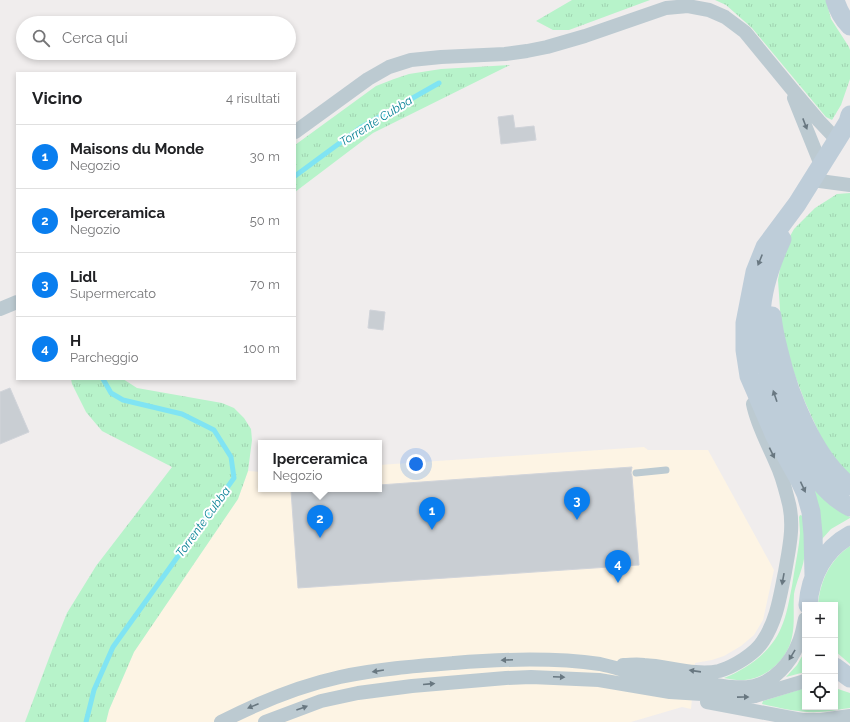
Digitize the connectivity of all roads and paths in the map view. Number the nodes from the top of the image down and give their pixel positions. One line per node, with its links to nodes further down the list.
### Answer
1 (835, 0): 2 (main road)
2 (849, 26)
3 (790, 88): 5 (street); 6 (street); 7 (street, one-way to 7)
4 (849, 118): 6 (main road)
5 (296, 131)
6 (837, 140): 7 (main road)
7 (817, 173): 8 (street); 9 (main road)
8 (850, 185)
9 (797, 204): 10 (main road); 13 (main road, one-way to 13)
10 (773, 264): 16 (main road); 17 (main road, one-way to 10)
11 (16, 302): 12 (street)
12 (0, 309)
13 (749, 376): 19 (main road, one-way to 19); 22 (street, one-way to 22)
14 (666, 470): 15 (lane)
15 (636, 473)
16 (850, 486)
17 (850, 507)
18 (850, 535): 19 (main road)
19 (814, 576): 20 (main road)
20 (808, 602)
21 (802, 631): 22 (street, one-way to 22)
22 (601, 664): 26 (street, one-way to 26)
23 (802, 682): 24 (street, one-way to 23)
24 (670, 692): 25 (street); 27 (street, one-way to 24)
25 (850, 716)
26 (221, 722)
27 (265, 722)

